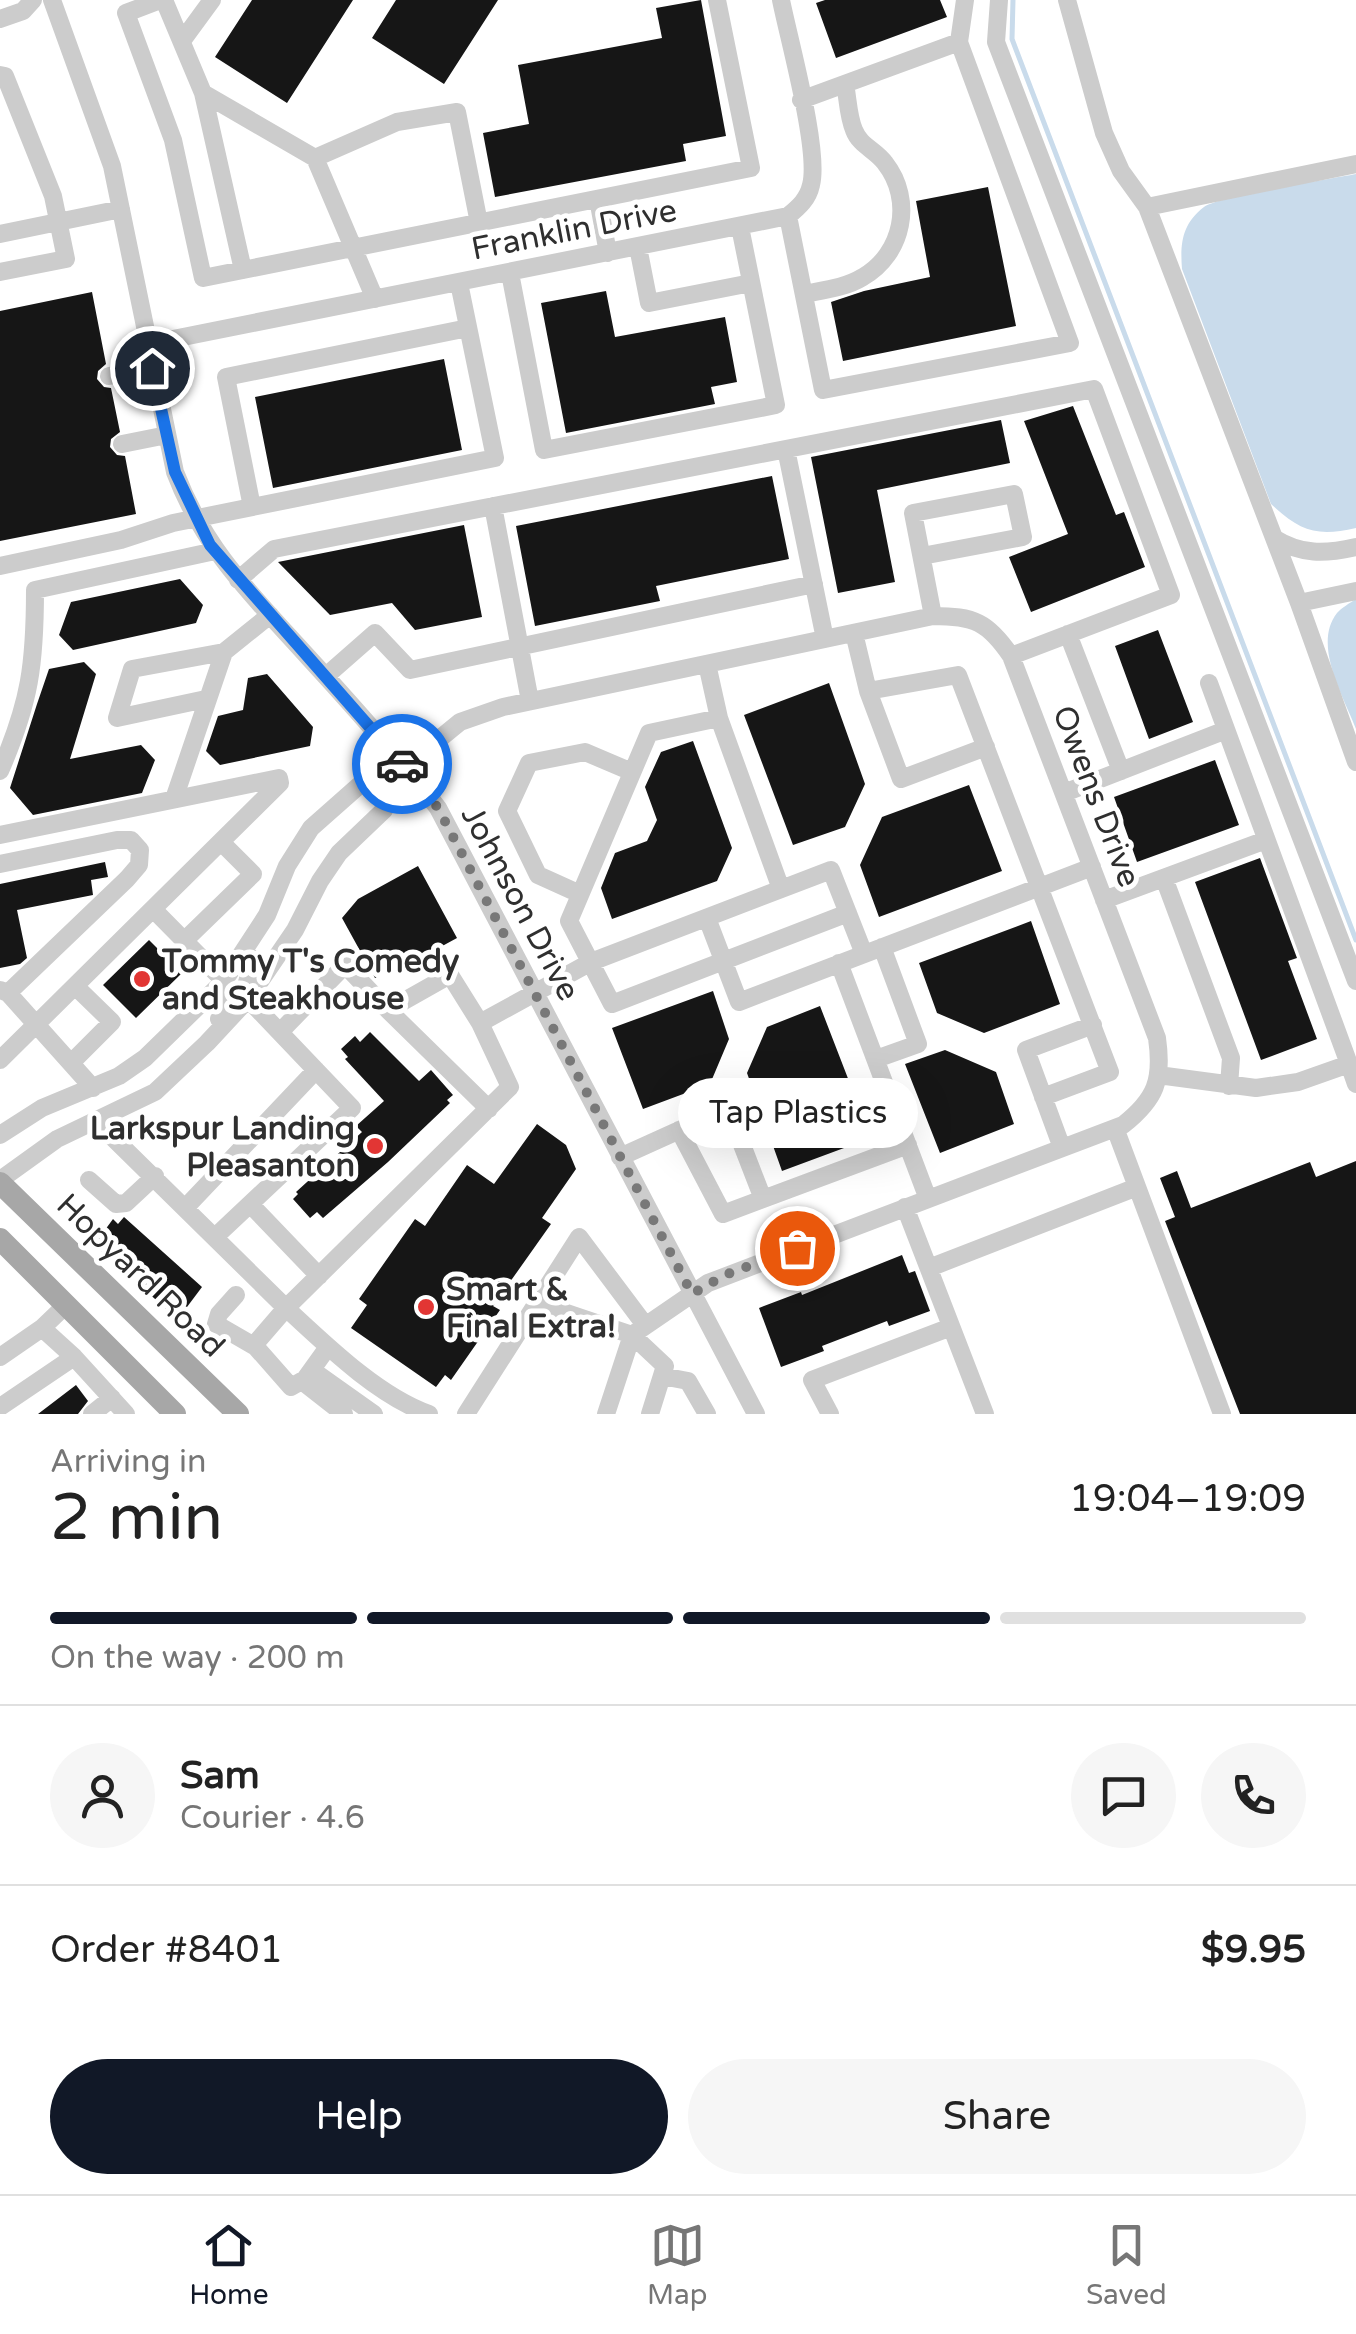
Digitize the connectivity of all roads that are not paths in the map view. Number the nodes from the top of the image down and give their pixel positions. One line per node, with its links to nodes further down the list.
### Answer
1 (33, 0): 10 (street)
2 (52, 0): 21 (street, Johnson Drive)
3 (162, 0): 11 (street); 30 (street)
4 (212, 0): 11 (street)
5 (717, 0): 19 (street)
6 (781, 0): 16 (street)
7 (965, 0): 12 (street)
8 (999, 0): 99 (street)
9 (1067, 0): 20 (street)
10 (0, 18)
11 (182, 42): 15 (street)
12 (959, 42): 14 (street); 35 (street)
13 (0, 74): 23 (street)
14 (846, 84): 16 (street); 35 (street)
15 (203, 93): 17 (street); 30 (street)
16 (802, 100): 22 (street)
17 (315, 158): 24 (street); 28 (street)
18 (1356, 164): 20 (street)
19 (598, 199): 24 (street); 29 (street)
20 (1147, 207): 47 (street)
21 (120, 209): 23 (street); 38 (street, Johnson Drive)
22 (788, 216): 25 (street, Franklin Drive); 35 (street)
23 (58, 222): 26 (street); 31 (street)
24 (479, 222): 28 (street)
25 (740, 227): 27 (street, Franklin Drive); 34 (street)
26 (0, 234)
27 (638, 247): 29 (street, Franklin Drive); 34 (street)
28 (354, 248): 30 (street); 36 (street)
29 (608, 253): 32 (street, Franklin Drive)
30 (243, 270)
31 (0, 272)
32 (510, 272): 33 (street, Franklin Drive); 34 (street)
33 (459, 283): 36 (street, Franklin Drive); 37 (street)
34 (752, 283)
35 (804, 294)
36 (376, 300): 38 (street, Franklin Drive)
37 (468, 328): 45 (street); 45 (street)
38 (148, 344): 39 (street, Johnson Drive)
39 (152, 368): 40 (street); 41 (street, Johnson Drive)
40 (109, 376)
41 (167, 435): 42 (street); 46 (street, Johnson Drive)
42 (122, 444)
43 (786, 449): 44 (street); 53 (street); 59 (street)
44 (492, 506): 52 (street); 61 (street)
45 (252, 507): 46 (street)
46 (195, 518): 49 (street, Johnson Drive); 51 (street)
47 (1274, 538): 48 (street); 55 (street)
48 (1356, 548)
49 (215, 551): 52 (street, Johnson Drive); 75 (street)
50 (922, 556): 50 (street); 57 (street)
51 (0, 566)
52 (238, 580): 56 (street, Johnson Drive)
53 (814, 584): 60 (street); 61 (street)
54 (1356, 591): 55 (street)
55 (1299, 603): 73 (street)
56 (270, 615): 62 (street); 65 (street, Johnson Drive)
57 (933, 616): 58 (street, Owens Drive); 63 (street, Owens Drive)
58 (854, 633): 60 (street, Owens Drive); 67 (street)
59 (1068, 634): 63 (street); 76 (street)
60 (825, 640): 64 (street, Owens Drive)
61 (520, 647): 65 (street); 69 (street)
62 (224, 652): 68 (street); 68 (street)
63 (1011, 656): 78 (street, Owens Drive)
64 (707, 664): 69 (street, Owens Drive); 70 (street)
65 (326, 676): 74 (street, Johnson Drive)
66 (1209, 684): 71 (street)
67 (868, 691): 72 (street); 72 (street)
68 (206, 699): 79 (street)
69 (530, 701): 74 (street, Owens Drive)
70 (719, 718): 77 (street); 87 (street)
71 (1226, 730): 76 (street); 81 (street)
72 (986, 747): 86 (street)
73 (1356, 762)
74 (405, 767): 94 (street, Owens Drive); 103 (street, Johnson Drive); 104 (street, Owens Drive)
75 (0, 770)
76 (1121, 771): 78 (street)
77 (632, 772): 88 (street); 88 (street)
78 (1064, 794): 84 (street, Owens Drive)
79 (174, 799): 80 (street); 82 (street)
80 (0, 835)
81 (1266, 840): 85 (street); 114 (street)
82 (221, 842): 90 (street); 93 (street)
83 (0, 864): 102 (street)
84 (1092, 867): 86 (street); 89 (street, Owens Drive)
85 (1164, 878): 89 (street); 118 (street)
86 (1039, 887): 95 (street); 108 (street)
87 (782, 889): 91 (street); 92 (street)
88 (580, 894): 97 (street)
89 (1104, 900): 116 (street, Owens Drive)
90 (153, 909): 93 (street); 101 (street)
91 (848, 912): 95 (street); 96 (street)
92 (707, 918): 96 (street); 97 (street)
93 (184, 941): 100 (street)
94 (245, 949): 100 (street, Owens Drive); 104 (street)
95 (873, 951): 98 (street); 112 (street)
96 (723, 961): 97 (street); 98 (street)
97 (590, 962): 103 (street)
98 (839, 964): 112 (street)
99 (1356, 980)
100 (224, 981): 110 (street); 119 (street, Owens Drive)
101 (75, 986): 107 (street); 113 (street)
102 (4, 992): 107 (street)
103 (534, 993): 106 (street); 128 (street, Johnson Drive)
104 (248, 999): 109 (street); 110 (street, Owens Drive)
105 (388, 1010): 106 (street); 109 (street); 121 (street)
106 (480, 1022): 121 (street)
107 (36, 1024): 111 (street); 113 (street)
108 (1093, 1025): 120 (street); 120 (street)
109 (280, 1032): 115 (street)
110 (216, 1033): 122 (street, Owens Drive)
111 (0, 1060)
112 (876, 1060): 126 (street)
113 (71, 1063): 119 (street)
114 (1348, 1064): 117 (street); 118 (street)
115 (316, 1070): 135 (street); 136 (street)
116 (1158, 1076): 118 (street); 123 (street)
117 (1356, 1084)
118 (1229, 1086)
119 (93, 1088): 125 (street, Owens Drive)
120 (1043, 1097): 127 (street)
121 (489, 1109): 141 (street)
122 (96, 1121): 129 (street); 131 (street, Owens Drive)
123 (1114, 1128): 127 (street); 132 (street)
124 (679, 1130): 128 (street); 134 (street); 134 (street)
125 (0, 1134)
126 (908, 1145): 133 (street); 134 (street)
127 (1062, 1148): 133 (street)
128 (620, 1157): 142 (street, Johnson Drive)
129 (155, 1176): 130 (street); 136 (street)
130 (89, 1180)
131 (0, 1181): 161 (main road, Hopyard Road)
132 (1136, 1187): 140 (street); 172 (street)
133 (928, 1199): 137 (street)
134 (763, 1200)
135 (250, 1204): 138 (street); 141 (street)
136 (186, 1207): 138 (street)
137 (905, 1208): 140 (street); 142 (street)
138 (216, 1236): 146 (street)
139 (0, 1238): 145 (main road)
140 (929, 1268): 147 (street)
141 (318, 1276): 146 (street)
142 (692, 1294): 149 (street); 169 (street, Johnson Drive)
143 (236, 1295): 150 (street)
144 (537, 1302): 149 (street); 149 (street); 165 (street)
145 (67, 1304): 148 (street); 160 (main road)
146 (286, 1308): 150 (street); 151 (street)
147 (951, 1326): 170 (street); 171 (street)
148 (42, 1328): 152 (street); 153 (street)
149 (638, 1330): 155 (street); 166 (street)
150 (254, 1346): 154 (street)
151 (328, 1347): 154 (street); 164 (street)
152 (0, 1357)
153 (74, 1357): 156 (street); 157 (street)
154 (307, 1376): 162 (street); 163 (street)
155 (662, 1376): 167 (street); 168 (street)
156 (112, 1398): 158 (street); 159 (street)
157 (0, 1407)
158 (92, 1414)
159 (126, 1414)
160 (175, 1414)
161 (238, 1414)
162 (344, 1414)
163 (374, 1414)
164 (429, 1414)
165 (466, 1414)
166 (606, 1414)
167 (650, 1414)
168 (707, 1414)
169 (756, 1414)
170 (830, 1414)
171 (985, 1414)
172 (1222, 1414)

